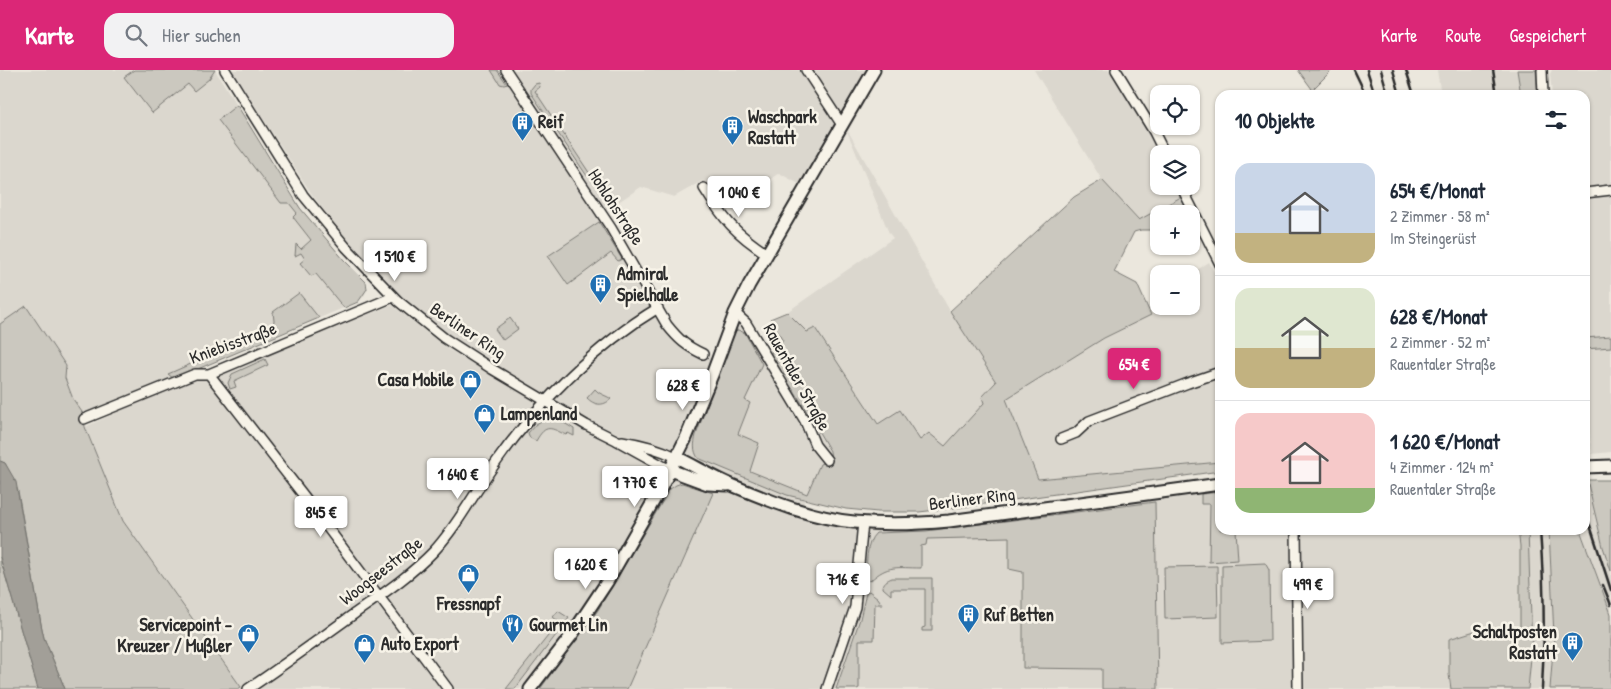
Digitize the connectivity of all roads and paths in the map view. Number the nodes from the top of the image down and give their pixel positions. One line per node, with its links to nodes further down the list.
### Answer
1 (225, 70): 16 (street, Berliner Ring)
2 (506, 70): 17 (street, Hohlohstraße)
3 (806, 70): 8 (street)
4 (874, 70): 8 (street)
5 (1116, 70): 9 (street)
6 (1542, 70): 7 (street)
7 (1543, 90)
8 (842, 125): 14 (street)
9 (1160, 145)
10 (704, 188): 14 (street)
11 (1611, 190): 12 (street)
12 (1590, 192)
13 (1186, 195): 15 (street)
14 (767, 254): 18 (street)
15 (1215, 254)
16 (393, 297): 20 (street, Kniebisstraße); 22 (street, Berliner Ring)
17 (658, 308): 19 (street, Hohlohstraße); 22 (street, Woogseestraße)
18 (735, 313): 26 (street); 27 (street, Rauentaler Straße)
19 (703, 354)
20 (209, 374): 23 (street, Kniebisstraße); 35 (street)
21 (1215, 374): 24 (street)
22 (546, 402): 25 (street, Berliner Ring); 35 (street, Woogseestraße)
23 (84, 420)
24 (1061, 439)
25 (616, 440): 26 (street, Berliner Ring); 30 (street, Berliner Ring)
26 (676, 457): 30 (street); 32 (street, Berliner Ring)
27 (827, 460)
28 (1611, 466): 29 (street)
29 (1590, 467)
30 (670, 470): 32 (street, Berliner Ring); 38 (street)
31 (1215, 485): 33 (street, Berliner Ring)
32 (732, 486): 33 (street, Berliner Ring)
33 (863, 522): 39 (street)
34 (1296, 535): 40 (street)
35 (379, 596): 36 (street, Woogseestraße); 37 (street)
36 (248, 689)
37 (448, 689)
38 (530, 689)
39 (827, 689)
40 (1298, 689)

